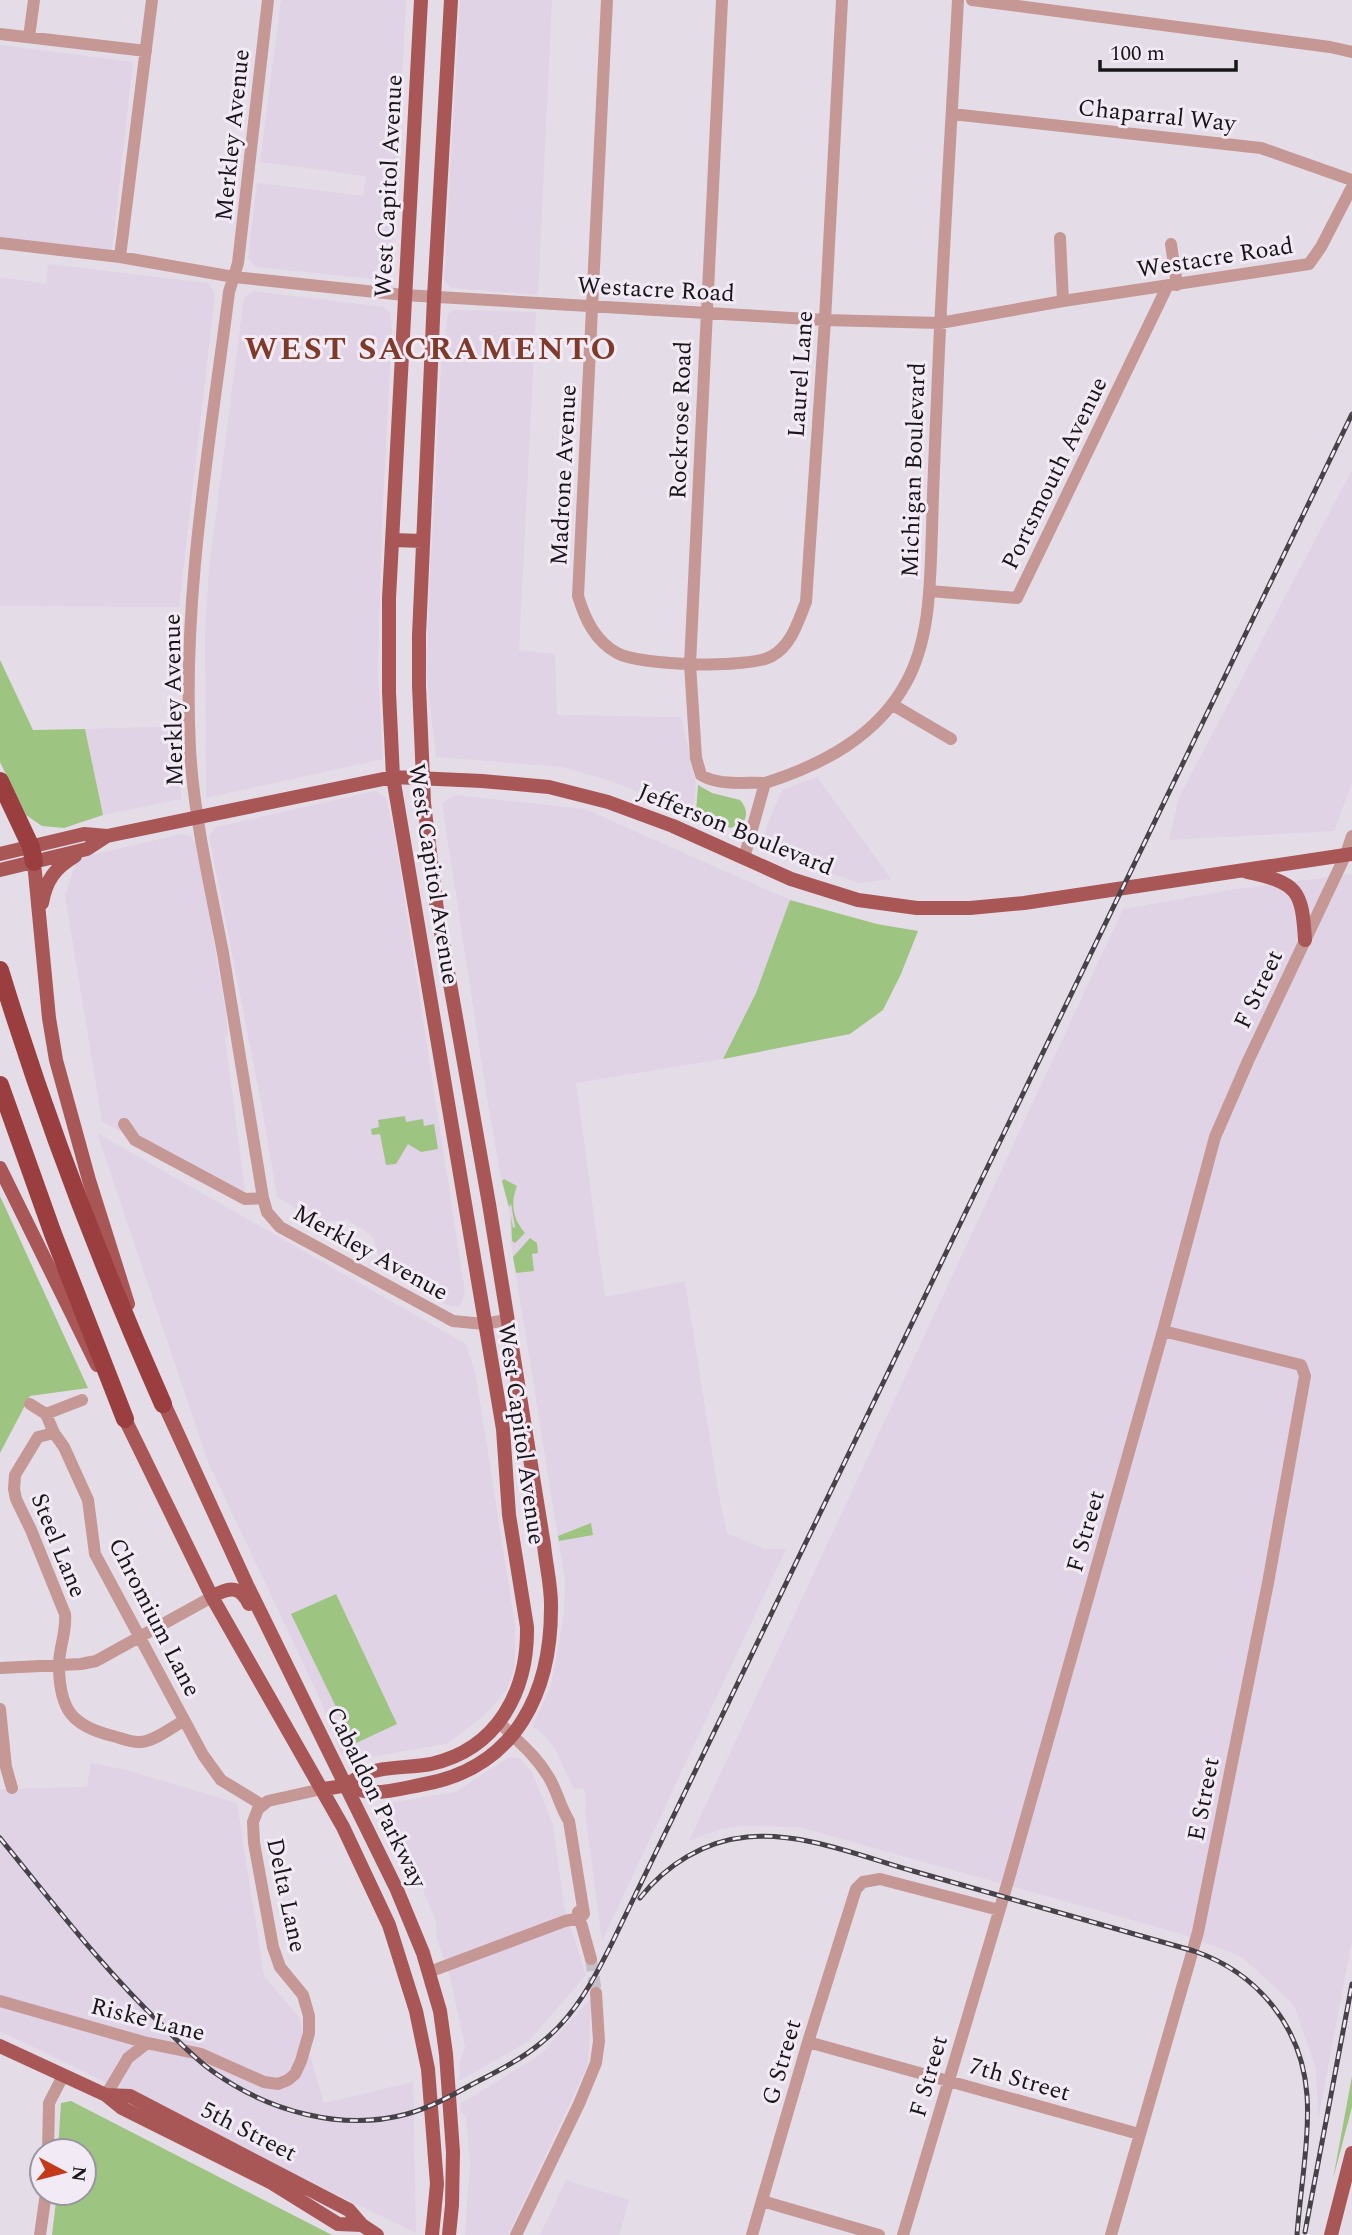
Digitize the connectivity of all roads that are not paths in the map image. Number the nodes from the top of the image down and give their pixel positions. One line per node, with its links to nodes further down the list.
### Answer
1 (34, 0): 12 (street)
2 (152, 0): 13 (street)
3 (268, 0): 22 (street, Merkley Avenue)
4 (421, 0): 24 (main road, West Capitol Avenue)
5 (451, 0): 25 (main road, West Capitol Avenue)
6 (607, 0): 27 (street, Madrone Avenue)
7 (722, 0): 28 (street, Rockrose Road)
8 (842, 0): 29 (street, Laurel Lane)
9 (958, 0): 15 (street, Michigan Boulevard)
10 (972, 0): 14 (street)
11 (0, 34): 12 (street)
12 (29, 37): 13 (street)
13 (146, 51): 21 (street)
14 (1352, 52)
15 (952, 114): 16 (street, Chaparral Way); 30 (street, Michigan Boulevard)
16 (1352, 180)
17 (1352, 187): 23 (street, Westacre Road)
18 (1060, 238): 26 (street)
19 (0, 243): 21 (street, Westacre Road)
20 (1171, 244): 23 (street)
21 (120, 257): 22 (street, Westacre Road)
22 (234, 277): 24 (street, Westacre Road); 41 (street, Merkley Avenue)
23 (1172, 286): 26 (street, Westacre Road); 33 (street, Portsmouth Avenue)
24 (404, 295): 25 (street, Westacre Road); 31 (main road, West Capitol Avenue)
25 (434, 298): 27 (street, Westacre Road); 32 (main road, West Capitol Avenue)
26 (1063, 301): 30 (street, Westacre Road)
27 (592, 307): 28 (street, Westacre Road); 34 (street, Madrone Avenue)
28 (705, 313): 29 (street, Westacre Road); 34 (street, Rockrose Road)
29 (825, 320): 30 (street, Westacre Road); 34 (street, Laurel Lane)
30 (940, 323): 33 (street, Michigan Boulevard)
31 (392, 540): 32 (main road); 37 (main road, West Capitol Avenue)
32 (423, 541): 38 (main road, West Capitol Avenue)
33 (929, 591): 35 (street, Michigan Boulevard)
34 (690, 664): 40 (street, Rockrose Road)
35 (893, 705): 36 (street); 40 (street, Michigan Boulevard)
36 (951, 739)
37 (393, 777): 38 (main road, Jefferson Boulevard); 41 (main road, Jefferson Boulevard); 54 (main road, West Capitol Avenue)
38 (423, 778): 48 (main road, Jefferson Boulevard); 55 (main road, West Capitol Avenue)
39 (0, 781): 47 (highway)
40 (765, 783): 48 (street)
41 (199, 816): 42 (main road, Jefferson Boulevard); 61 (street, Merkley Avenue)
42 (107, 836): 44 (main road, Jefferson Boulevard); 47 (main road, Jefferson Boulevard)
43 (1352, 836): 46 (street, F Street)
44 (87, 849): 47 (main road, Jefferson Boulevard); 51 (main road)
45 (0, 854): 47 (main road, Jefferson Boulevard)
46 (1349, 854): 50 (main road, Jefferson Boulevard); 52 (street, F Street)
47 (33, 855): 49 (main road, Jefferson Boulevard); 51 (main road)
48 (744, 858): 50 (main road, Jefferson Boulevard)
49 (0, 870)
50 (1239, 870): 52 (main road)
51 (41, 929): 67 (main road, Cabaldon Parkway)
52 (1305, 940): 64 (street, F Street)
53 (0, 970): 67 (highway)
54 (426, 970): 55 (main road); 57 (main road, West Capitol Avenue)
55 (453, 1010): 58 (main road, West Capitol Avenue)
56 (0, 1085): 69 (highway)
57 (447, 1091): 58 (main road); 63 (main road, West Capitol Avenue)
58 (473, 1115): 62 (main road, West Capitol Avenue)
59 (124, 1124): 61 (street)
60 (0, 1168): 69 (main road, Cabaldon Parkway)
61 (263, 1198): 63 (street, Merkley Avenue)
62 (506, 1320): 63 (street, Merkley Avenue); 79 (main road, West Capitol Avenue)
63 (484, 1324): 78 (main road, West Capitol Avenue)
64 (1163, 1332): 84 (street, F Street); 97 (street, E Street)
65 (82, 1400): 68 (street)
66 (30, 1404): 68 (street)
67 (163, 1404): 73 (main road, Cabaldon Parkway)
68 (46, 1414): 70 (street, Chromium Lane)
69 (125, 1419): 71 (main road, Cabaldon Parkway)
70 (54, 1433): 72 (street, Chromium Lane); 74 (street, Steel Lane)
71 (212, 1597): 72 (street); 73 (main road); 82 (main road, Cabaldon Parkway)
72 (138, 1637): 74 (street); 77 (street, Chromium Lane)
73 (280, 1651): 80 (main road, Cabaldon Parkway)
74 (58, 1665): 75 (street); 77 (street, Steel Lane)
75 (0, 1668)
76 (0, 1709): 81 (street)
77 (184, 1721): 83 (street, Chromium Lane)
78 (499, 1722): 79 (street); 80 (main road, West Capitol Avenue)
79 (513, 1737): 80 (main road, West Capitol Avenue); 85 (street)
80 (346, 1785): 82 (main road); 87 (main road, Cabaldon Parkway)
81 (12, 1788)
82 (322, 1789): 83 (street, Delta Lane); 104 (main road, Cabaldon Parkway)
83 (262, 1805): 95 (street, Delta Lane)
84 (999, 1910): 90 (street, G Street); 94 (street, F Street)
85 (582, 1916): 86 (street); 87 (street)
86 (591, 1959)
87 (429, 1972): 105 (main road, Cabaldon Parkway)
88 (596, 1993): 106 (street)
89 (0, 2001): 91 (street, Riske Lane)
90 (808, 2042): 94 (street, 7th Street); 100 (street, G Street)
91 (147, 2043): 95 (street, Riske Lane); 96 (street)
92 (0, 2046): 93 (main road, 5th Street)
93 (63, 2076): 96 (main road, 5th Street); 98 (street)
94 (948, 2081): 97 (street, 7th Street); 109 (street, F Street)
95 (283, 2082)
96 (106, 2095): 103 (main road, 5th Street)
97 (1139, 2134): 110 (street, E Street)
98 (48, 2137)
99 (1352, 2153): 111 (main road)
100 (762, 2201): 107 (street, G Street); 108 (street)
101 (44, 2207): 102 (street)
102 (40, 2235)
103 (377, 2235)
104 (432, 2235)
105 (449, 2235)
106 (516, 2235)
107 (752, 2235)
108 (879, 2235)
109 (903, 2235)
110 (1111, 2235)
111 (1331, 2235)

